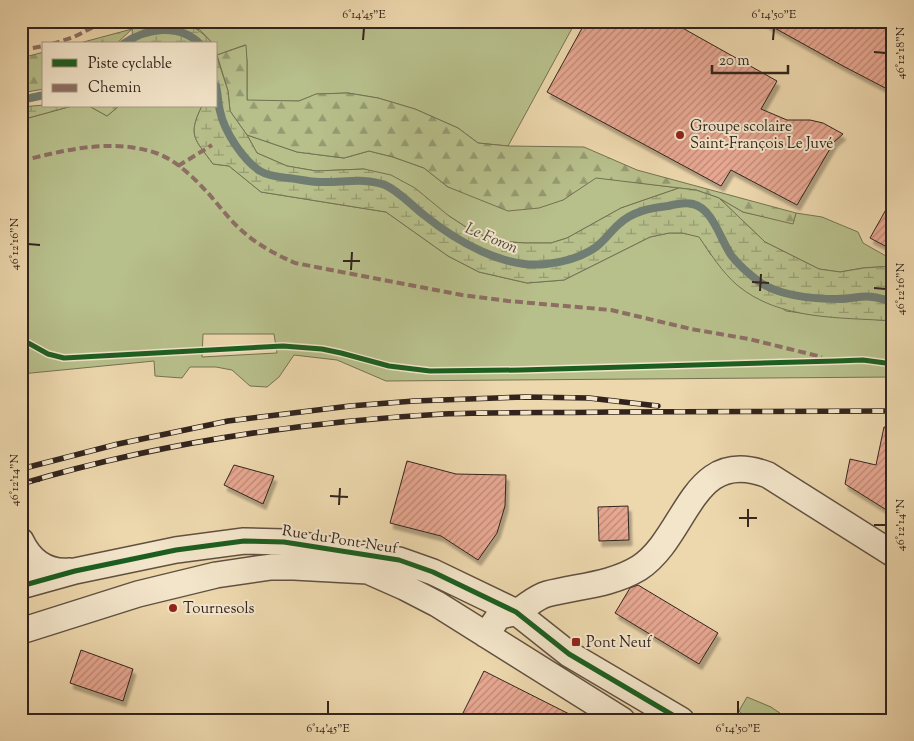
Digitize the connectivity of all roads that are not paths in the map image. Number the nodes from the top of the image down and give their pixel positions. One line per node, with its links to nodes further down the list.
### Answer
1 (22, 543): 4 (street)
2 (313, 546): 4 (street, Rue du Pont-Neuf); 5 (street, Rue du Pont-Neuf); 7 (street, Rue du Pont-Neuf)
3 (893, 554): 7 (street)
4 (75, 571): 6 (street)
5 (368, 571): 8 (street, Rue du Pont-Neuf); 9 (street, Rue du Pont-Neuf)
6 (21, 586)
7 (516, 612): 9 (street); 11 (street, Rue du Pont-Neuf)
8 (21, 631)
9 (494, 640): 10 (street, Rue du Pont-Neuf)
10 (622, 720)
11 (681, 720)

